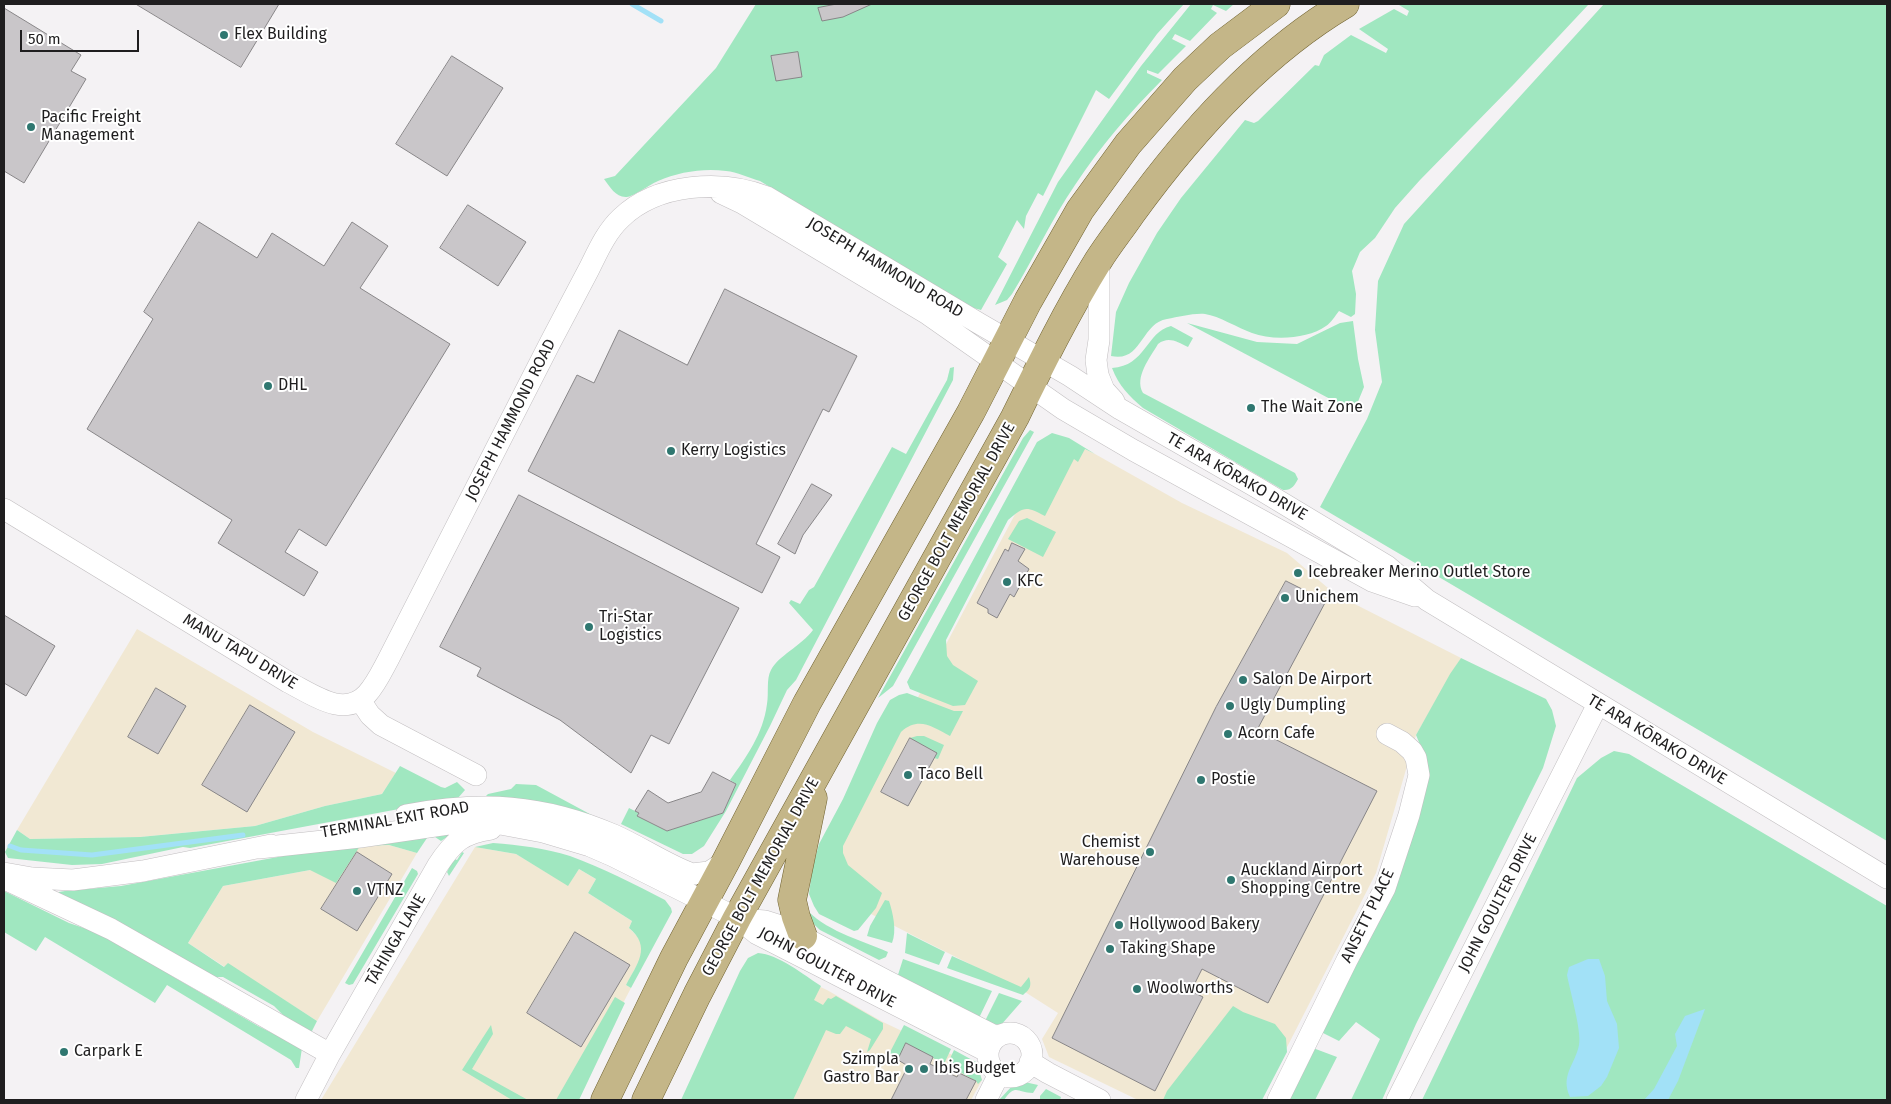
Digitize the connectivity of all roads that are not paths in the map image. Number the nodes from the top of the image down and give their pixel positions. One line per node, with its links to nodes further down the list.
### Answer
1 (1276, 4): 4 (main road)
2 (1345, 4): 3 (main road, GEORGE BOLT MEMORIAL DRIVE)
3 (1099, 259): 5 (main road, GEORGE BOLT MEMORIAL DRIVE); 7 (street)
4 (1003, 352): 5 (street, TE ARA KŌRAKO DRIVE); 6 (street, TE ARA KŌRAKO DRIVE); 10 (street, JOSEPH HAMMOND ROAD); 17 (main road)
5 (1043, 360): 6 (main road, GEORGE BOLT MEMORIAL DRIVE); 7 (street, TE ARA KŌRAKO DRIVE)
6 (1030, 386): 9 (street, TE ARA KŌRAKO DRIVE); 13 (main road, GEORGE BOLT MEMORIAL DRIVE)
7 (1120, 409): 9 (street, TE ARA KŌRAKO DRIVE)
8 (4, 509): 10 (street, MANU TAPU DRIVE)
9 (1427, 600): 11 (street, TE ARA KŌRAKO DRIVE)
10 (360, 700): 14 (street)
11 (1598, 704): 19 (street, TE ARA KŌRAKO DRIVE); 34 (street, JOHN GOULTER DRIVE)
12 (1387, 734): 33 (street, ANSETT PLACE)
13 (820, 770): 22 (main road, GEORGE BOLT MEMORIAL DRIVE); 23 (main road)
14 (476, 775)
15 (522, 828): 16 (street, TERMINAL EXIT ROAD); 21 (street, TERMINAL EXIT ROAD); 25 (street, TĀHINGA LANE)
16 (259, 848): 17 (street, TERMINAL EXIT ROAD); 18 (street, TERMINAL EXIT ROAD)
17 (726, 861): 21 (main road)
18 (4, 873)
19 (1887, 878)
20 (4, 879): 25 (street)
21 (703, 901): 22 (street, TERMINAL EXIT ROAD); 29 (main road)
22 (737, 918): 23 (street, JOHN GOULTER DRIVE); 24 (street, JOHN GOULTER DRIVE); 30 (main road, GEORGE BOLT MEMORIAL DRIVE)
23 (803, 936): 24 (street, JOHN GOULTER DRIVE)
24 (992, 1044): 26 (street); 27 (street)
25 (330, 1054): 28 (street, TĀHINGA LANE)
26 (1030, 1062): 27 (street); 32 (street)
27 (999, 1074): 31 (street)
28 (306, 1100)
29 (605, 1100)
30 (646, 1100)
31 (986, 1100)
32 (1100, 1100)
33 (1278, 1100)
34 (1397, 1100)

